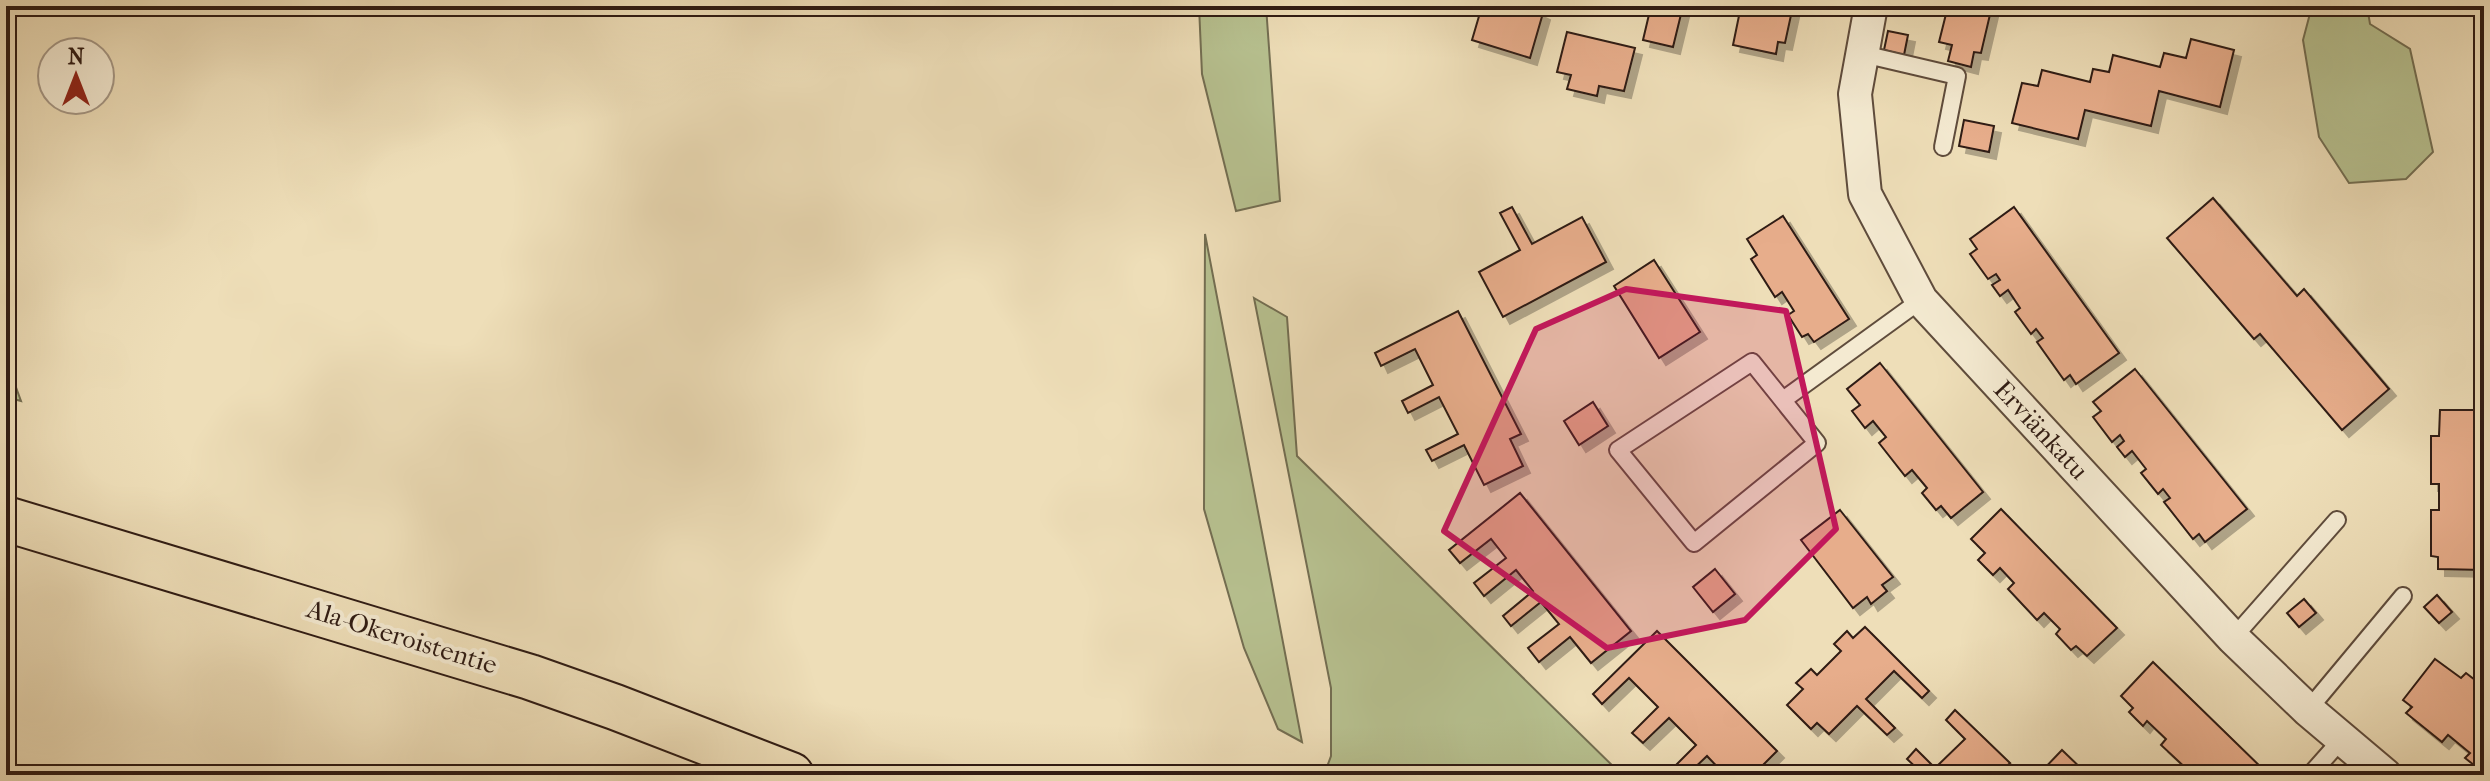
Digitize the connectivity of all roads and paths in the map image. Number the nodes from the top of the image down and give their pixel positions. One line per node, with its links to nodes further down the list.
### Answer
1 (1871, 6): 2 (street, Erviänkatu)
2 (1863, 54): 3 (lane); 4 (street, Erviänkatu)
3 (1943, 147)
4 (1921, 300): 5 (lane); 9 (street, Erviänkatu)
5 (1783, 400): 5 (lane)
6 (6, 519): 12 (main road, Ala-Okeroistentie)
7 (2337, 520): 9 (lane)
8 (2403, 596): 10 (lane)
9 (2233, 638): 10 (street, Erviänkatu)
10 (2308, 710): 11 (street, Erviänkatu)
11 (2342, 739): 13 (lane); 14 (street, Erviänkatu)
12 (791, 775)
13 (2310, 775)
14 (2385, 775)

